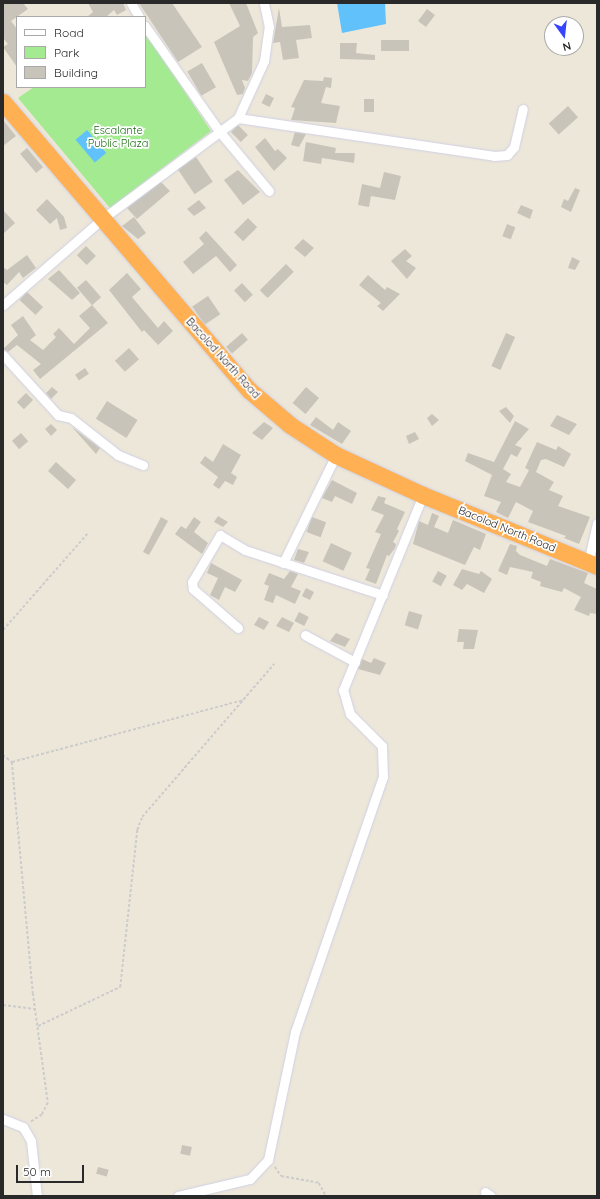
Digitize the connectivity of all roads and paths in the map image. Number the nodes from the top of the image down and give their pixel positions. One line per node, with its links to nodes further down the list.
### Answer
1 (131, 3): 3 (street)
2 (264, 3): 7 (street)
3 (138, 16)
4 (146, 27): 8 (street)
5 (3, 102): 10 (highway, Bacolod North Road)
6 (523, 109): 7 (street)
7 (238, 118): 8 (street)
8 (218, 131): 9 (street); 10 (street)
9 (269, 191)
10 (102, 219): 11 (street); 13 (highway, Bacolod North Road)
11 (3, 305)
12 (3, 355): 14 (street)
13 (336, 455): 15 (highway, Bacolod North Road); 18 (street)
14 (143, 465)
15 (423, 495): 19 (highway, Bacolod North Road); 20 (street)
16 (597, 523): 19 (street)
17 (87, 534): 22 (path)
18 (283, 563): 20 (street); 21 (street)
19 (593, 564)
20 (383, 595): 24 (street)
21 (238, 628)
22 (3, 630)
23 (305, 634): 24 (street)
24 (355, 662): 34 (street)
25 (274, 664): 26 (path)
26 (243, 700): 28 (path); 31 (path)
27 (3, 755): 28 (path)
28 (12, 762): 30 (path)
29 (3, 1005): 30 (path)
30 (36, 1009): 31 (path)
31 (38, 1026): 33 (path)
32 (3, 1119): 33 (street)
33 (22, 1127): 35 (street)
34 (268, 1160): 36 (street); 37 (path)
35 (37, 1196)
36 (178, 1196)
37 (326, 1196)

